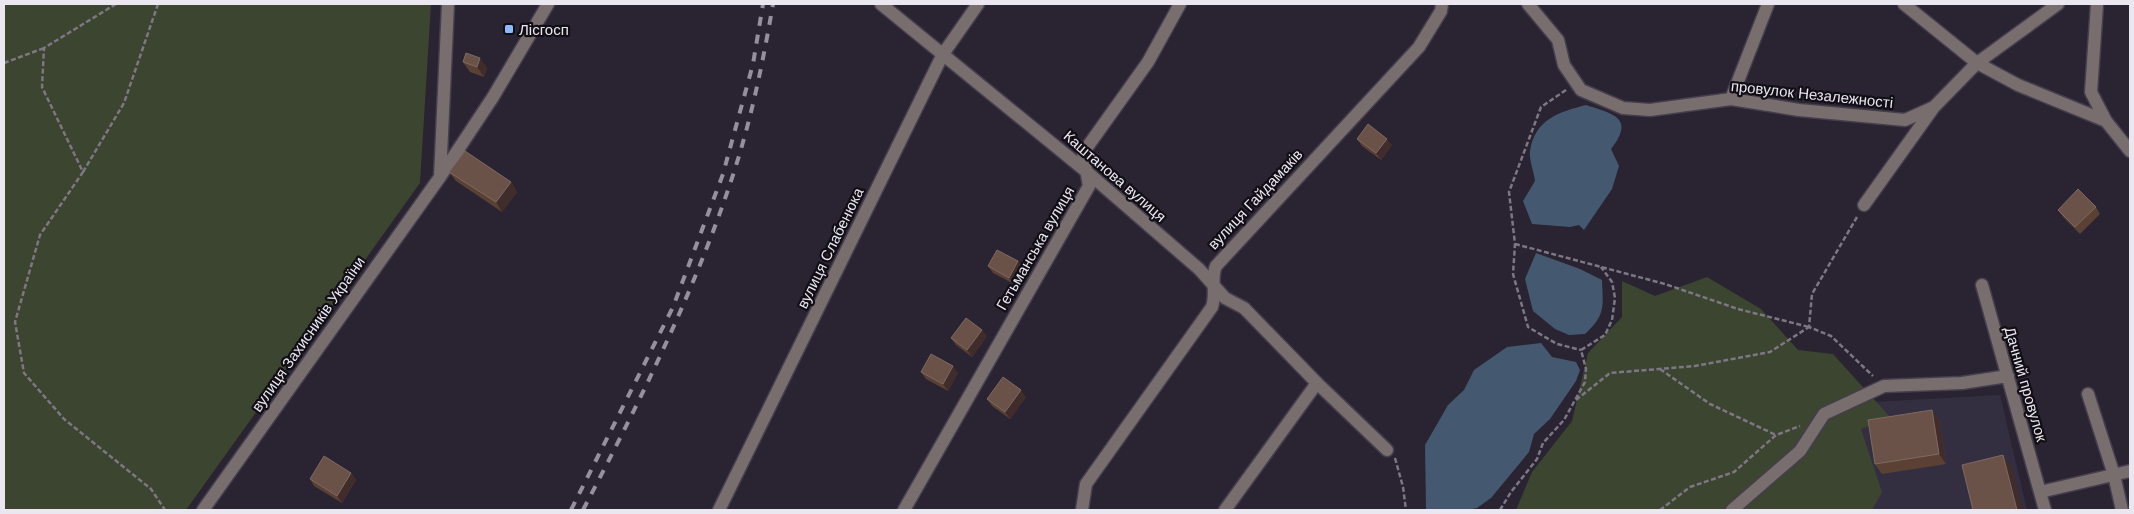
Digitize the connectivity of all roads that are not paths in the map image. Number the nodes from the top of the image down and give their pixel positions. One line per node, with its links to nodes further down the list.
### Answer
1 (448, 4): 19 (street)
2 (548, 4): 19 (street, вулиця Захисників України)
3 (881, 4): 12 (street, Каштанова вулиця)
4 (978, 4): 12 (street, вулиця Слабенюка)
5 (1180, 4): 18 (street, Гетьманська вулиця)
6 (1442, 4): 22 (street, вулиця Гайдамаків)
7 (1528, 4): 14 (street, провулок Незалежності)
8 (1768, 4): 14 (street)
9 (1904, 4): 13 (street)
10 (2058, 4): 13 (street, провулок Незалежності)
11 (2097, 4): 16 (street)
12 (943, 54): 18 (street, Каштанова вулиця); 31 (street, вулиця Слабенюка)
13 (1977, 63): 15 (street, провулок Незалежності); 16 (street)
14 (1731, 98): 15 (street, провулок Незалежності)
15 (1934, 106): 20 (street, провулок Незалежності)
16 (2106, 121): 17 (street)
17 (2130, 151)
18 (1087, 172): 22 (street, Каштанова вулиця); 32 (street, Гетьманська вулиця)
19 (440, 177): 30 (street, вулиця Захисників України)
20 (1864, 205)
21 (1982, 284): 23 (street, Дачний провулок)
22 (1214, 288): 24 (street, Каштанова вулиця); 33 (street, вулиця Гайдамаків)
23 (2008, 376): 29 (street, Дачний провулок); 35 (street)
24 (1317, 383): 26 (street, Каштанова вулиця); 34 (street)
25 (2088, 394): 28 (street)
26 (1387, 450)
27 (2130, 471): 28 (street)
28 (2114, 475): 29 (street); 37 (street)
29 (2040, 492): 36 (street, Дачний провулок)
30 (203, 510)
31 (719, 510)
32 (904, 510)
33 (1082, 510)
34 (1225, 510)
35 (1732, 510)
36 (2045, 510)
37 (2122, 510)

